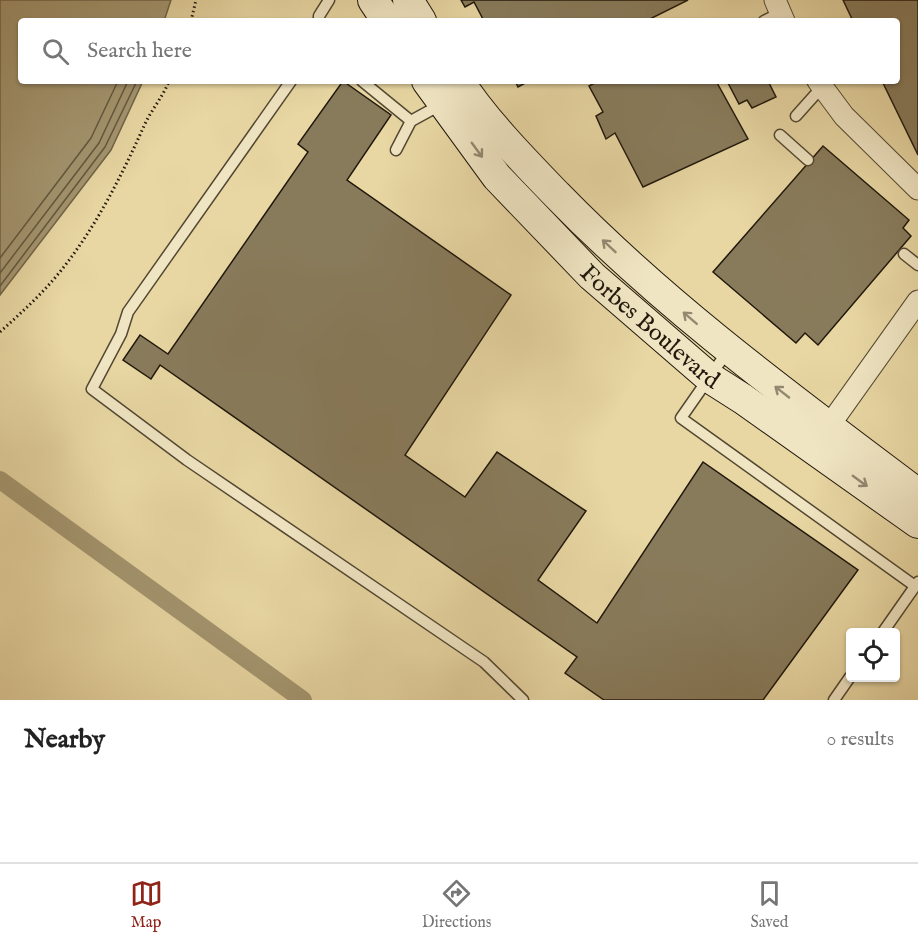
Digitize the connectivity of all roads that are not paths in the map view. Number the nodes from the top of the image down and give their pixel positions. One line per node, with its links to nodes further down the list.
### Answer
1 (328, 0): 4 (lane)
2 (373, 0): 5 (main road)
3 (408, 0): 6 (main road)
4 (319, 18)
5 (385, 18)
6 (419, 18)
7 (289, 84): 28 (lane)
8 (366, 84): 12 (lane)
9 (820, 84): 11 (lane); 16 (street)
10 (450, 91): 12 (lane); 20 (main road, Forbes Boulevard, one-way to 10); 21 (main road, Forbes Boulevard, one-way to 21)
11 (796, 116)
12 (411, 122): 14 (lane)
13 (780, 135): 15 (lane)
14 (396, 150)
15 (808, 160)
16 (918, 189)
17 (904, 254): 18 (lane)
18 (918, 265)
19 (918, 301): 22 (street)
20 (728, 350): 21 (lane); 22 (main road, Forbes Boulevard, one-way to 20)
21 (710, 378): 22 (main road, Forbes Boulevard); 25 (lane)
22 (820, 437): 23 (main road, Forbes Boulevard); 24 (main road, Forbes Boulevard, one-way to 24)
23 (918, 494)
24 (918, 523)
25 (917, 584): 26 (lane)
26 (886, 628)
27 (847, 682): 29 (lane)
28 (523, 700)
29 (834, 700)

